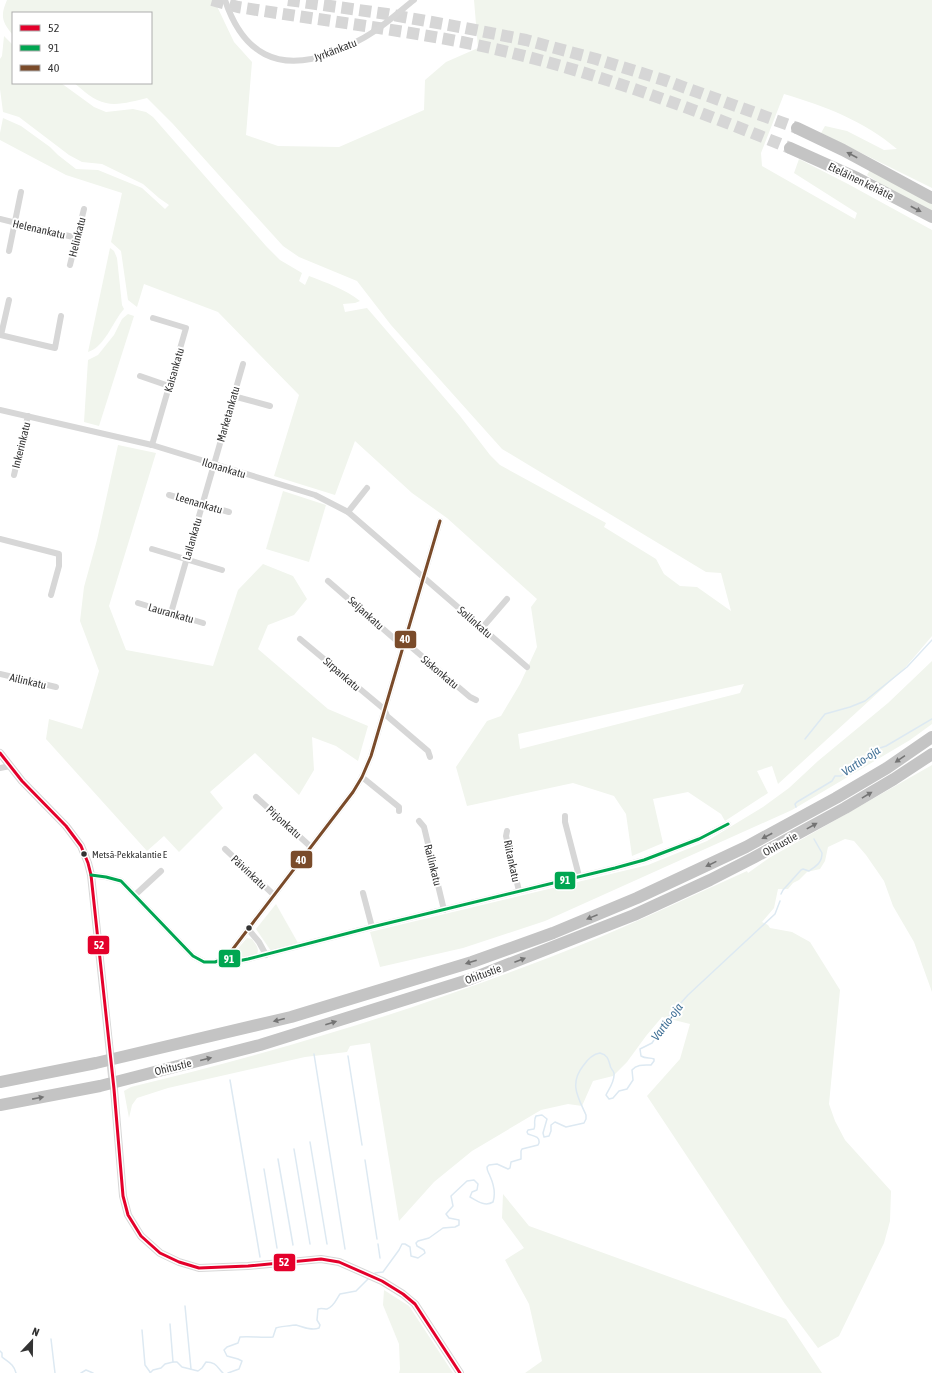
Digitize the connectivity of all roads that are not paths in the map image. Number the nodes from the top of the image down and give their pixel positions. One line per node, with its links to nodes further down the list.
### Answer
1 (225, 0): 2 (street, Jyrkänkatu)
2 (414, 0)
3 (797, 128): 6 (highway, Eteläinen kehätie, one-way to 3)
4 (790, 148): 8 (highway, Eteläinen kehätie, one-way to 8)
5 (21, 192): 10 (street)
6 (932, 198)
7 (84, 209): 11 (street, Helinkatu)
8 (932, 217)
9 (0, 220): 10 (street, Helenankatu)
10 (15, 223): 11 (street, Helenankatu); 12 (street)
11 (77, 238): 13 (street, Helinkatu)
12 (9, 251)
13 (70, 265)
14 (9, 300): 17 (street)
15 (61, 316): 17 (street)
16 (153, 318): 20 (street, Kaisankatu)
17 (1, 335)
18 (243, 364): 21 (street, Marketankatu)
19 (140, 376): 20 (street)
20 (169, 386): 25 (street, Kaisankatu)
21 (233, 396): 22 (street); 26 (street, Marketankatu)
22 (270, 406)
23 (0, 410): 24 (street, Ilonankatu)
24 (28, 416): 25 (street, Ilonankatu); 27 (street, Inkerinkatu)
25 (152, 445): 26 (street, Ilonankatu)
26 (213, 465): 30 (street, Lailankatu); 32 (street, Ilonankatu)
27 (14, 475)
28 (367, 488): 32 (street)
29 (169, 494): 30 (street, Leenankatu)
30 (202, 504): 31 (street, Leenankatu); 36 (street, Lailankatu)
31 (229, 512)
32 (348, 512): 38 (street, Ilonankatu)
33 (440, 521): 38 (street)
34 (0, 539): 40 (street)
35 (152, 549): 36 (street)
36 (186, 559): 37 (street); 43 (street, Lailankatu)
37 (222, 570)
38 (423, 577): 45 (street, Soilinkatu); 47 (street)
39 (328, 581): 47 (street, Seijankatu)
40 (51, 595)
41 (507, 599): 45 (street)
42 (138, 603): 43 (street, Laurankatu)
43 (170, 613): 44 (street, Laurankatu)
44 (204, 623)
45 (482, 628): 48 (street, Soilinkatu)
46 (300, 639): 52 (street, Sirpankatu)
47 (404, 644): 51 (street, Siskonkatu); 52 (street)
48 (527, 667)
49 (0, 674): 50 (street, Ailinkatu)
50 (56, 687)
51 (476, 700)
52 (384, 709): 56 (street, Sirpankatu); 59 (street)
53 (932, 738): 83 (highway, Ohitustie, one-way to 83)
54 (0, 753): 57 (street)
55 (932, 754): 85 (highway, Ohitustie, one-way to 55)
56 (430, 757)
57 (10, 766): 58 (street); 69 (street)
58 (0, 768)
59 (362, 777): 61 (street); 66 (street)
60 (256, 797): 66 (street, Pirjonkatu)
61 (399, 811)
62 (565, 816): 70 (street)
63 (419, 821): 75 (street, Railinkatu)
64 (728, 824): 70 (street)
65 (507, 831): 71 (street, Riitankatu)
66 (311, 847): 73 (street)
67 (225, 849): 73 (street, Päivinkatu)
68 (161, 871): 74 (street)
69 (91, 875): 74 (street); 80 (street)
70 (579, 876): 71 (street)
71 (519, 891): 75 (street)
72 (363, 893): 76 (street)
73 (274, 894): 77 (street)
74 (135, 895): 79 (street)
75 (444, 910): 76 (street)
76 (372, 927): 78 (street)
77 (248, 929): 78 (street); 79 (street)
78 (266, 955): 79 (street)
79 (226, 958)
80 (110, 1053)
81 (111, 1067): 82 (street)
82 (112, 1076)
83 (0, 1082)
84 (114, 1089): 86 (street)
85 (0, 1105)
86 (460, 1373)

